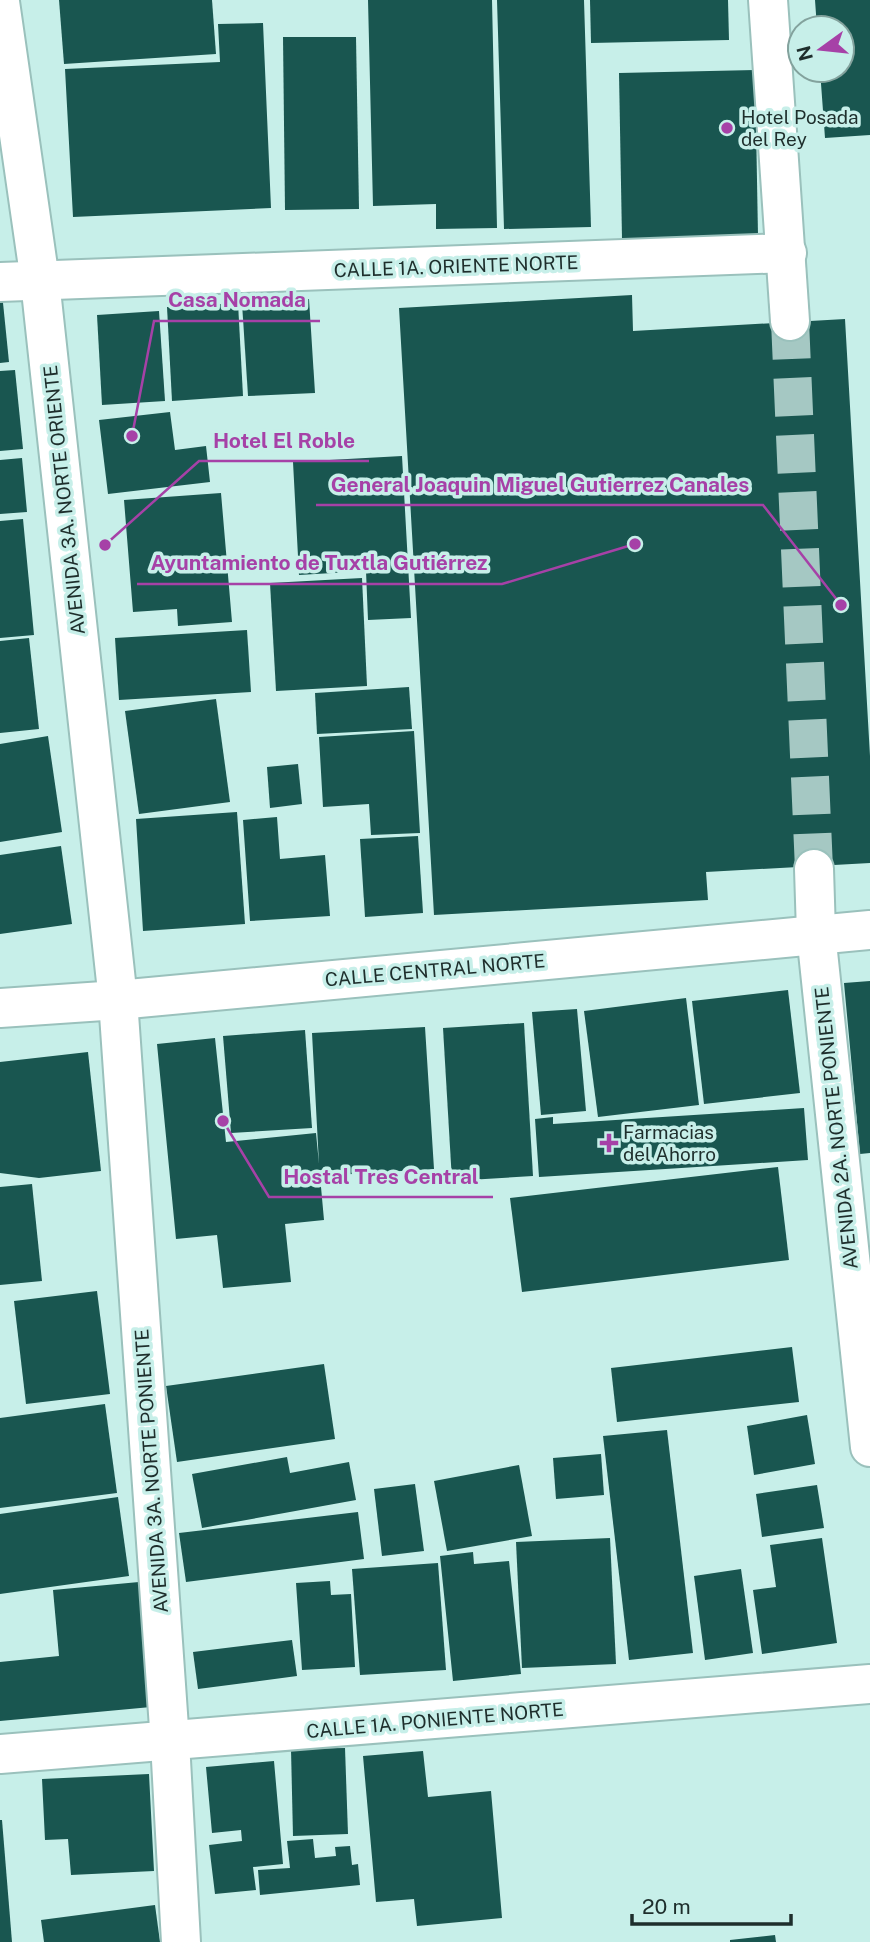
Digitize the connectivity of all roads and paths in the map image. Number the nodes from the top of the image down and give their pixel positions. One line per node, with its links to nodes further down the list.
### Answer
1 (768, 0): 3 (street)
2 (0, 2): 4 (street, AVENIDA 3A. NORTE ORIENTE)
3 (787, 253): 4 (street, CALLE 1A. ORIENTE NORTE); 6 (street)
4 (40, 281): 5 (street, CALLE 1A. ORIENTE NORTE); 10 (street, AVENIDA 3A. NORTE ORIENTE)
5 (0, 282)
6 (790, 321)
7 (814, 869): 9 (street, AVENIDA 2A. NORTE PONIENTE)
8 (870, 930): 9 (street, CALLE CENTRAL NORTE)
9 (816, 933): 10 (street, CALLE CENTRAL NORTE); 12 (street, AVENIDA 2A. NORTE PONIENTE)
10 (118, 1000): 11 (street, CALLE CENTRAL NORTE); 14 (street, AVENIDA 3A. NORTE PONIENTE)
11 (0, 1008)
12 (870, 1447)
13 (870, 1684): 14 (street, CALLE 1A. PONIENTE NORTE)
14 (170, 1742): 15 (street, CALLE 1A. PONIENTE NORTE); 16 (street, AVENIDA 3A. NORTE PONIENTE)
15 (0, 1754)
16 (181, 1942)

